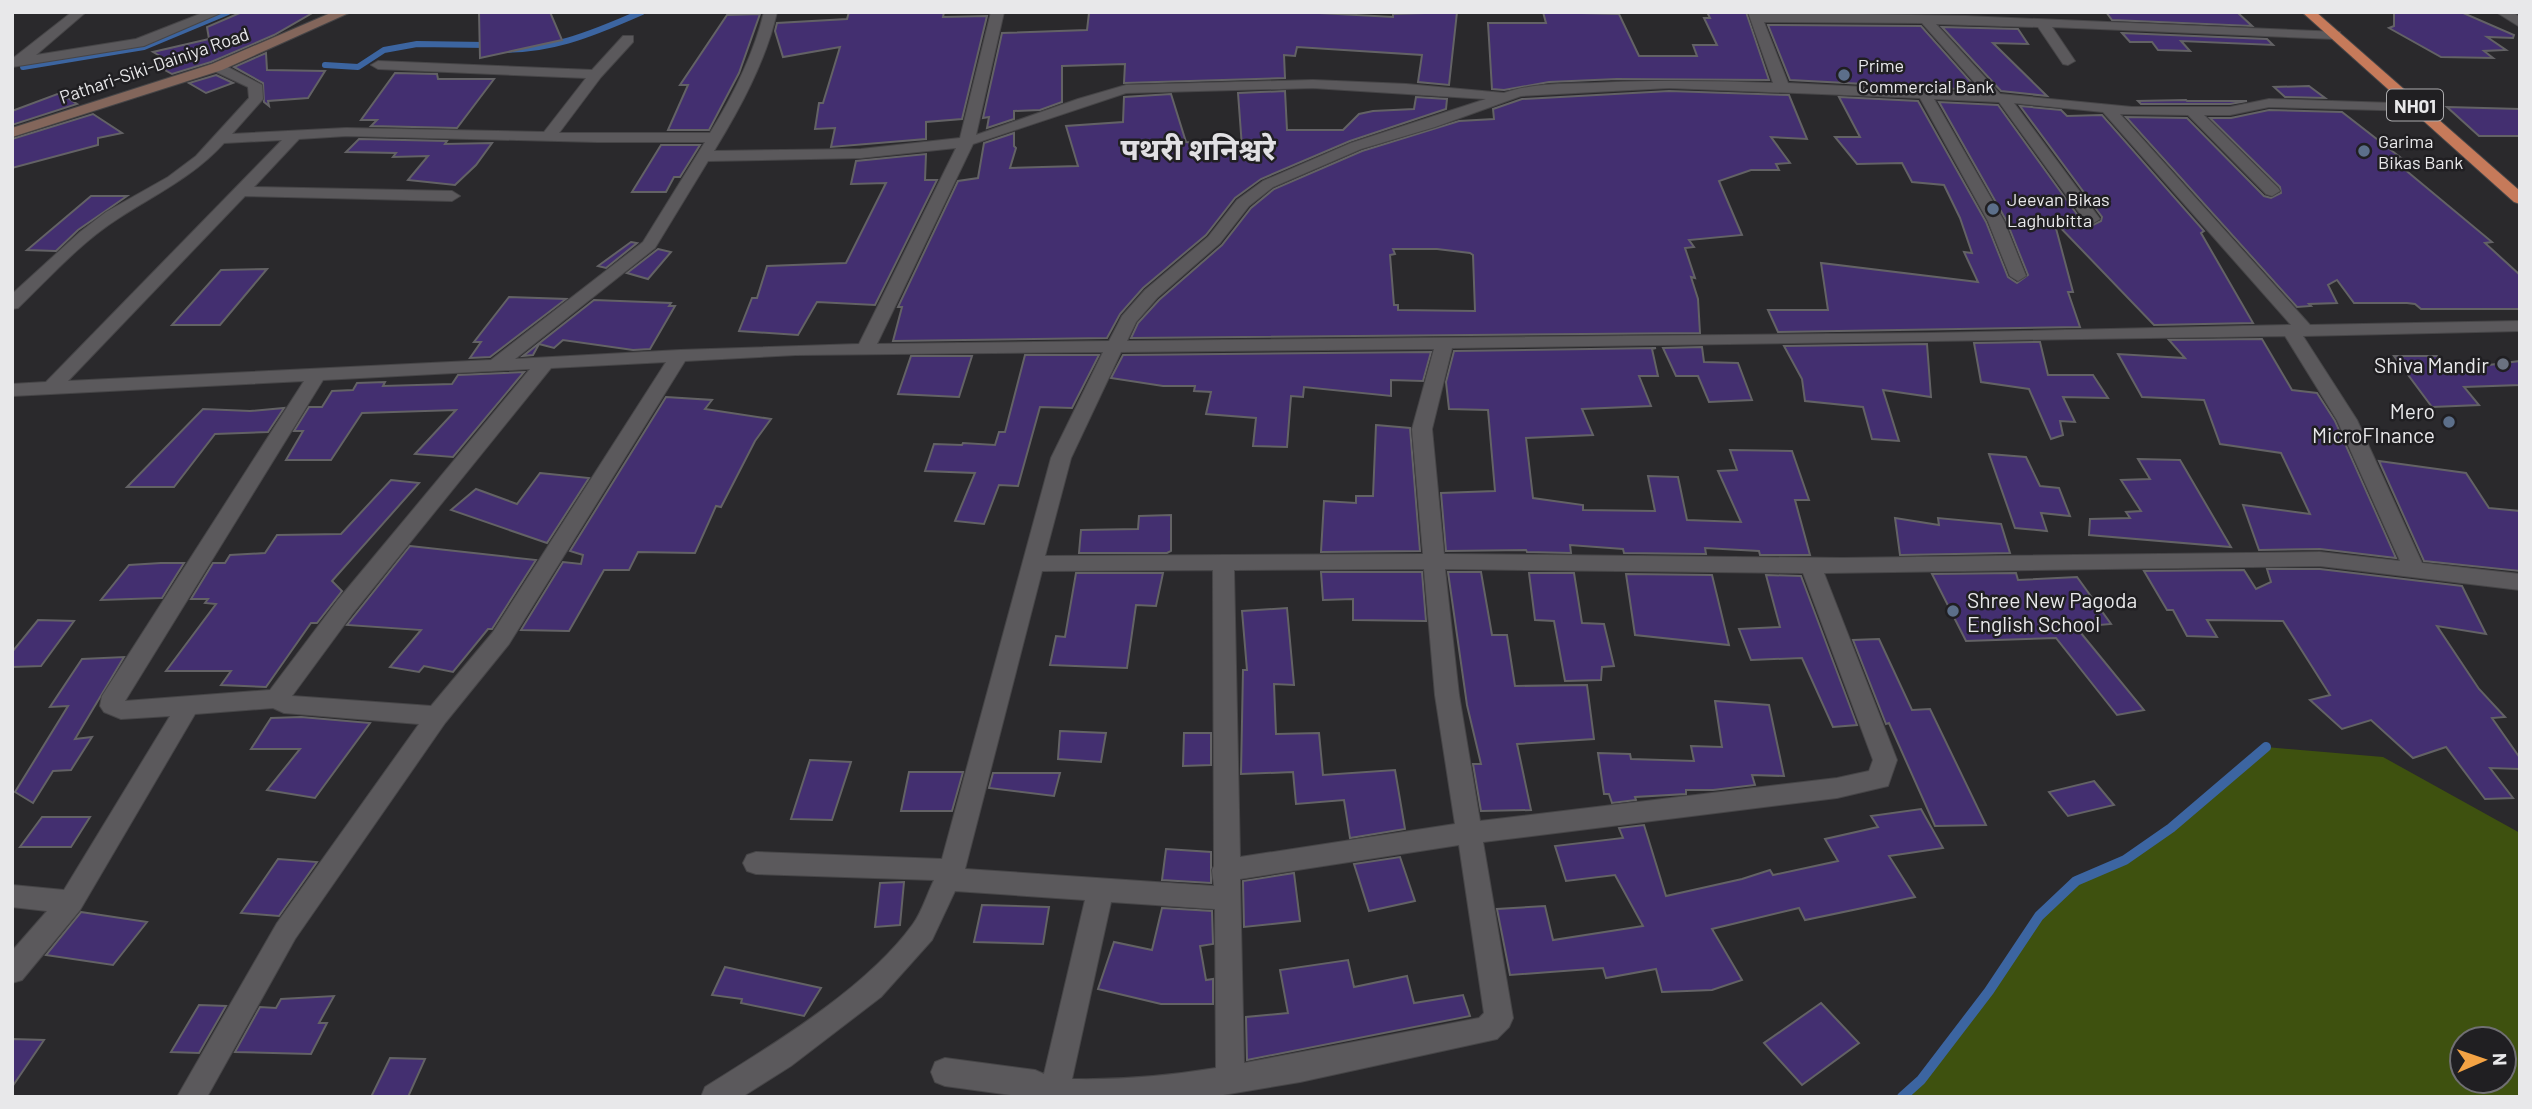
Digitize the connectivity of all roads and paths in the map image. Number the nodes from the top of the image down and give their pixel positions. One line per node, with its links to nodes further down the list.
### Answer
1 (80, 12): 16 (street)
2 (217, 12): 16 (street)
3 (345, 12): 17 (main road, Pathari-Siki-Dainiya Road)
4 (771, 12): 29 (street)
5 (998, 12): 31 (street)
6 (2308, 12): 12 (highway, NH01)
7 (2502, 12): 10 (street)
8 (1755, 15): 9 (street); 19 (street)
9 (1926, 20): 11 (street); 22 (street)
10 (2520, 23)
11 (2043, 24): 12 (street); 14 (street)
12 (2335, 35): 23 (highway, NH01)
13 (628, 39): 18 (street)
14 (2068, 61)
15 (378, 65): 18 (street)
16 (15, 66)
17 (218, 67): 26 (main road, Pathari-Siki-Dainiya Road); 30 (street)
18 (596, 74): 28 (street)
19 (1782, 87): 20 (street); 21 (street)
20 (1925, 93): 22 (street); 38 (street)
21 (1505, 96): 31 (street); 43 (street)
22 (1999, 98): 24 (street); 37 (street)
23 (2418, 107): 25 (street); 36 (highway, NH01)
24 (2107, 108): 25 (street); 41 (street)
25 (2192, 111): 34 (street)
26 (12, 133)
27 (296, 134): 28 (street); 30 (street); 33 (street)
28 (550, 135): 29 (street)
29 (716, 137): 32 (street)
30 (221, 139): 39 (street)
31 (967, 141): 32 (street); 44 (street)
32 (704, 156): 47 (street)
33 (241, 191): 35 (street); 49 (street)
34 (2272, 191)
35 (452, 196)
36 (2520, 199)
37 (2092, 219)
38 (2018, 276)
39 (12, 304)
40 (2520, 326): 41 (street)
41 (2298, 330): 42 (street); 55 (street)
42 (1444, 343): 43 (street); 52 (street)
43 (1113, 346): 44 (street); 53 (street)
44 (865, 349): 45 (street)
45 (680, 355): 46 (street); 59 (street)
46 (546, 362): 47 (street); 57 (street)
47 (497, 364): 48 (street)
48 (318, 373): 49 (street); 58 (street)
49 (52, 387): 50 (street)
50 (12, 390)
51 (1223, 561): 52 (street); 53 (street); 62 (street)
52 (1433, 561): 54 (street); 60 (street)
53 (1033, 564): 63 (street)
54 (1811, 566): 55 (street); 60 (street)
55 (2413, 568): 56 (street)
56 (2520, 582)
57 (277, 699): 58 (street); 59 (street)
58 (187, 707): 67 (street)
59 (437, 716): 74 (street)
60 (1467, 833): 62 (street); 70 (street)
61 (756, 863): 63 (street)
62 (1225, 870): 66 (street)
63 (951, 874): 64 (street); 72 (street)
64 (1101, 890): 66 (street); 71 (street)
65 (12, 897): 67 (street)
66 (1225, 898): 70 (street)
67 (71, 902): 68 (street)
68 (12, 971)
69 (945, 1072): 71 (street)
70 (1230, 1080): 73 (street)
71 (1055, 1092): 73 (street)
72 (724, 1094)
73 (1107, 1096)
74 (191, 1097)

